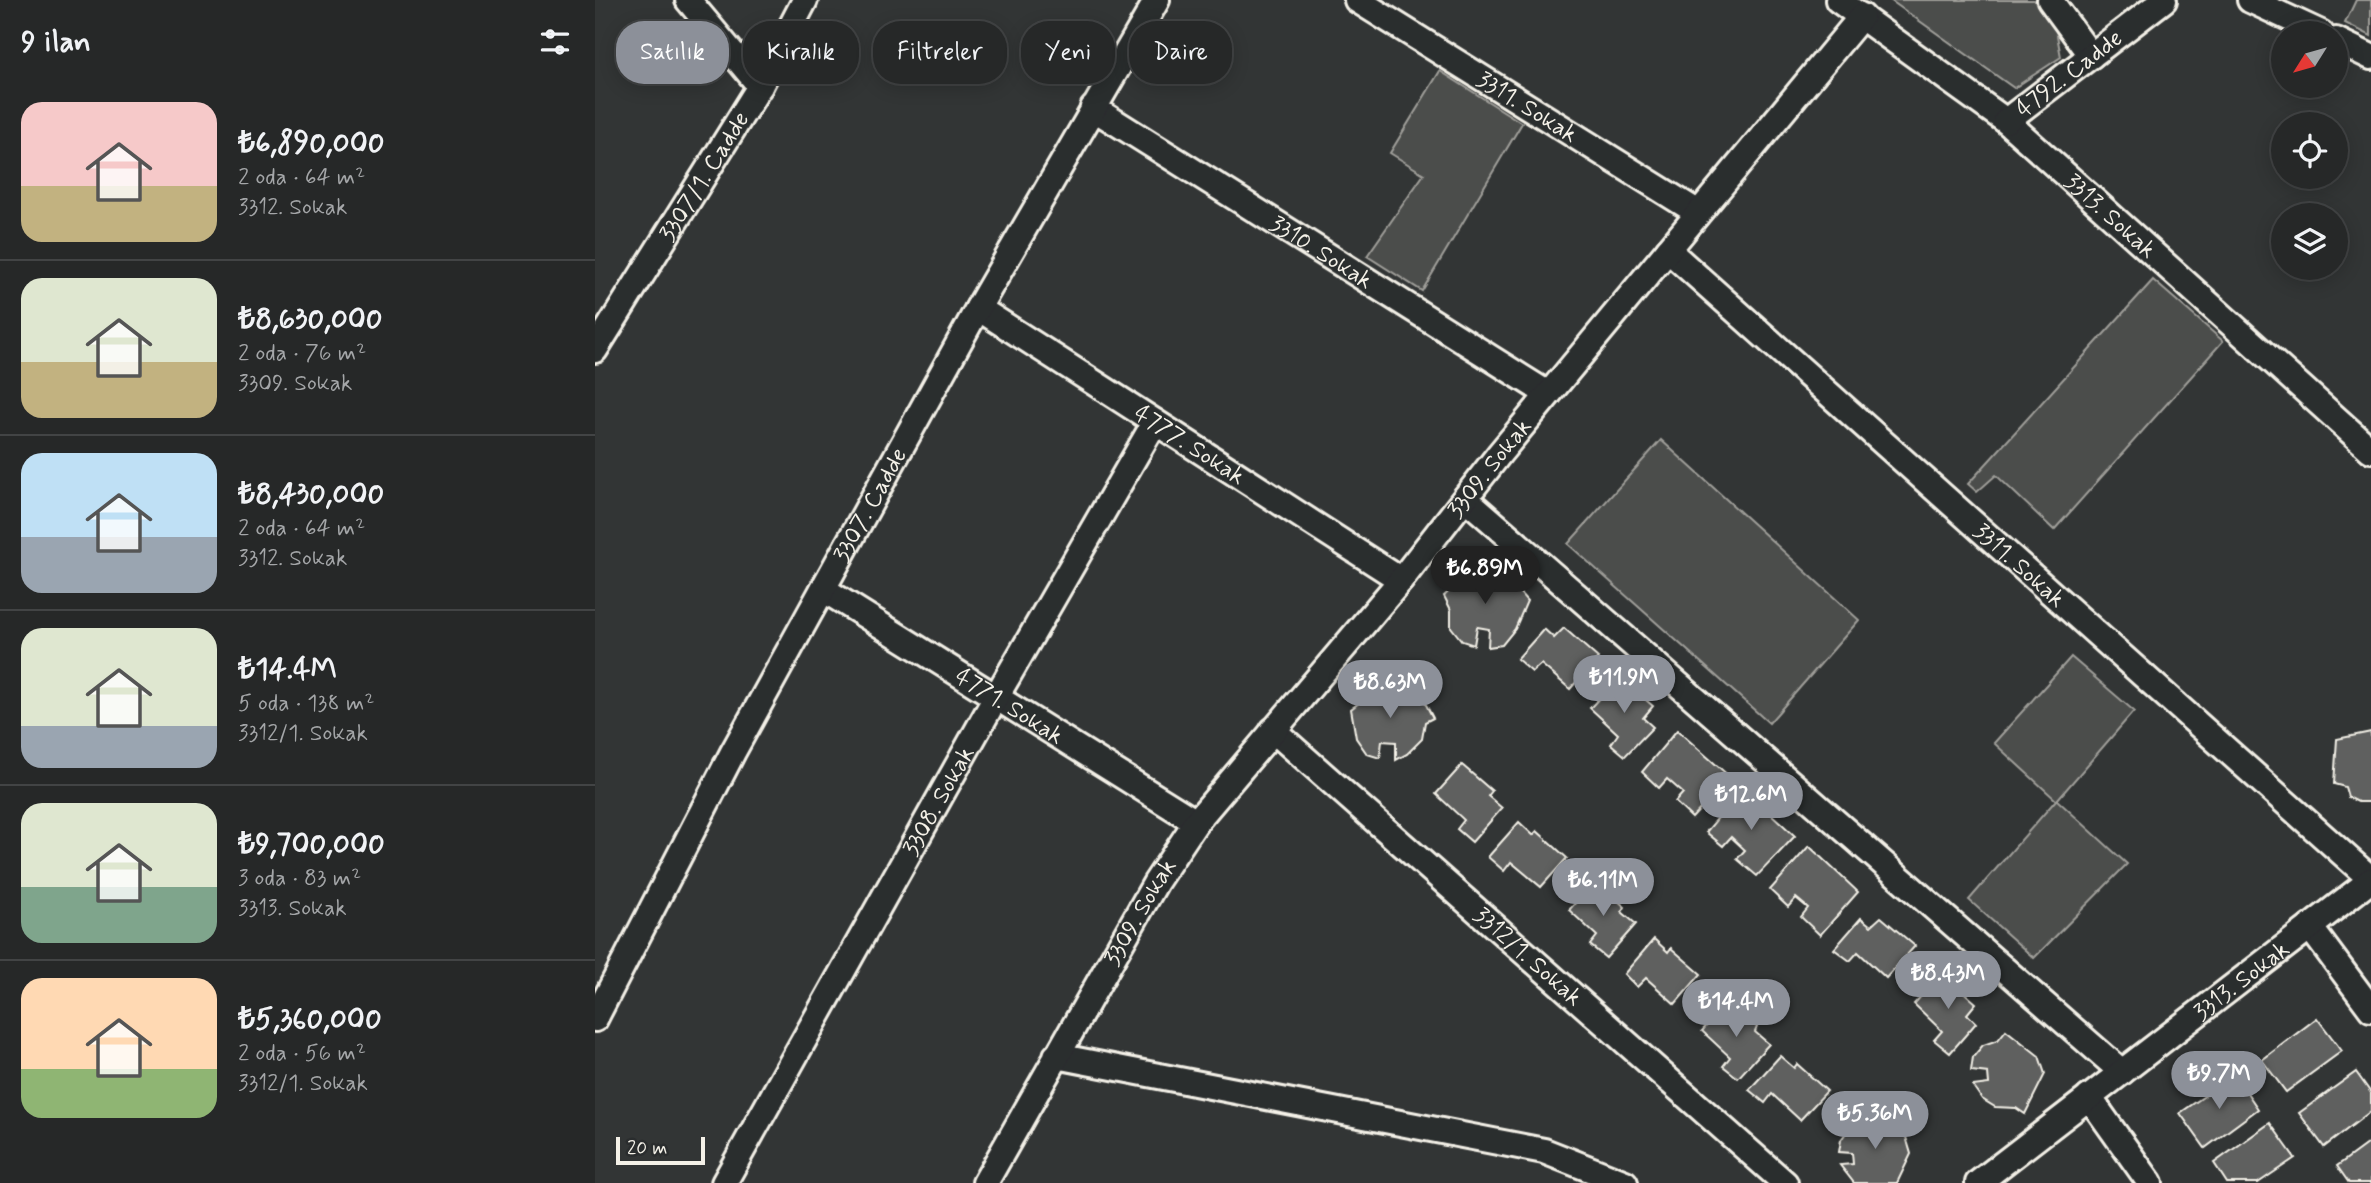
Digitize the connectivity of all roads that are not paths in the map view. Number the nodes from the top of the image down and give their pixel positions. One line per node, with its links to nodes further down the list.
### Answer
1 (688, 0): 14 (street)
2 (806, 0): 14 (street, 3307/1. Cadde)
3 (1157, 0): 15 (street, 3307. Cadde)
4 (1357, 0): 17 (street, 3311. Sokak)
5 (1837, 0): 9 (street, 3313. Sokak)
6 (2050, 0): 12 (street)
7 (2164, 0): 12 (street, 4792. Cadde)
8 (2250, 0): 10 (street)
9 (1862, 16): 16 (street, 3313. Sokak); 17 (street, 3309. Sokak)
10 (2295, 21)
11 (2349, 46): 13 (street)
12 (2091, 56): 16 (street, 4792. Cadde)
13 (2371, 57)
14 (760, 86): 20 (street, 3307/1. Cadde)
15 (1093, 108): 19 (street, 3307. Cadde); 21 (street, 3310. Sokak)
16 (2006, 121): 23 (street, 3313. Sokak)
17 (1697, 212): 18 (street, 3309. Sokak)
18 (1668, 250): 21 (street, 3309. Sokak); 30 (street, 3311. Sokak)
19 (978, 308): 22 (street, 4777. Sokak); 26 (street, 3307. Cadde)
20 (595, 350)
21 (1548, 394): 24 (street, 3309. Sokak)
22 (1155, 422): 25 (street, 4777. Sokak); 27 (street, 3308. Sokak)
23 (2371, 450)
24 (1465, 498): 25 (street, 3309. Sokak); 35 (street)
25 (1401, 580): 28 (street, 3309. Sokak)
26 (823, 589): 27 (street, 4771. Sokak); 33 (street, 3307. Cadde)
27 (996, 697): 29 (street, 4771. Sokak); 37 (street, 3308. Sokak)
28 (1273, 730): 29 (street, 3309. Sokak); 40 (street, 3312/1. Sokak)
29 (1196, 822): 34 (street, 3309. Sokak)
30 (2371, 880): 31 (street, 3313. Sokak)
31 (2310, 927): 32 (street); 35 (street, 3313. Sokak)
32 (2371, 1009)
33 (597, 1011)
34 (1056, 1056): 38 (street, 3309. Sokak); 39 (street)
35 (2122, 1072): 36 (street, 3313. Sokak)
36 (2089, 1097): 41 (street, 3313. Sokak); 42 (street)
37 (724, 1183)
38 (985, 1183)
39 (1625, 1183)
40 (1785, 1183)
41 (1977, 1183)
42 (2150, 1183)

